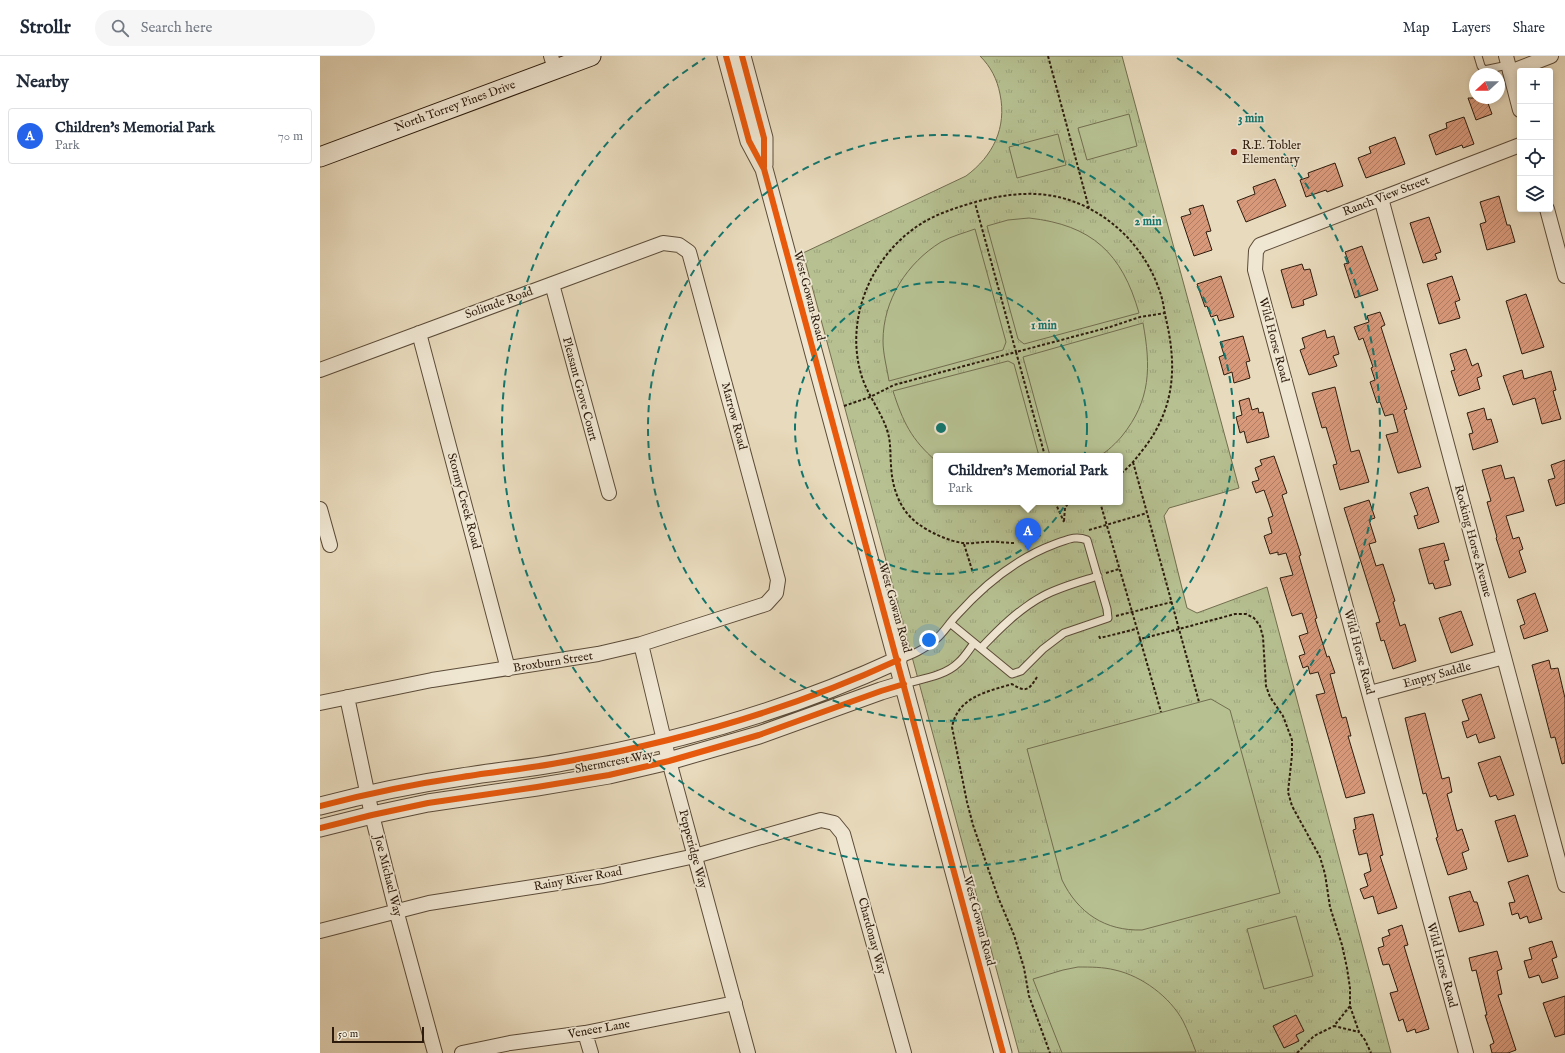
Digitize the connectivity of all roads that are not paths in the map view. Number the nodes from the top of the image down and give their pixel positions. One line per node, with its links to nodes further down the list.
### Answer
1 (591, 56): 6 (main road, North Torrey Pines Drive)
2 (726, 56): 11 (street, West Gowan Road)
3 (742, 56): 11 (street, West Gowan Road)
4 (1478, 56): 7 (lane)
5 (1551, 56): 7 (street)
6 (553, 63): 10 (main road, North Torrey Pines Drive)
7 (1508, 64): 8 (street)
8 (1518, 104)
9 (1517, 146): 12 (street, Ranch View Street)
10 (320, 156)
11 (764, 169): 30 (street, West Gowan Road)
12 (1380, 198): 15 (street, Ranch View Street); 29 (street, Rocking Horse Avenue)
13 (1547, 212): 16 (street)
14 (679, 245): 17 (street, Solitude Road); 24 (street, Marrow Road)
15 (1256, 251): 33 (street, Wild Horse Road)
16 (1565, 276)
17 (552, 284): 18 (street, Solitude Road); 20 (street, Pleasant Grove Court)
18 (419, 333): 19 (street, Solitude Road); 31 (street, Stormy Creek Road)
19 (320, 370)
20 (609, 494)
21 (320, 510): 22 (street)
22 (330, 545)
23 (1098, 576): 25 (lane); 28 (lane); 28 (lane)
24 (776, 593): 26 (street, Broxburn Street)
25 (950, 622): 27 (lane); 30 (lane)
26 (641, 644): 31 (street, Broxburn Street); 36 (street, Pepperidge Way)
27 (974, 644): 28 (lane); 32 (lane)
28 (981, 648)
29 (1504, 657): 33 (street, Empty Saddle); 44 (street, Rocking Horse Avenue)
30 (898, 660): 32 (street, West Gowan Road); 36 (street, Shermcrest Way)
31 (508, 669): 34 (street, Broxburn Street)
32 (904, 684): 37 (street, Shermcrest Way); 54 (street, West Gowan Road)
33 (1370, 693): 55 (street, Wild Horse Road)
34 (347, 697): 35 (street, Broxburn Street); 38 (street, Joe Michael Way)
35 (320, 703)
36 (664, 741): 37 (street, Pepperidge Way); 38 (street, Shermcrest Way)
37 (669, 761): 40 (street, Shermcrest Way); 43 (street, Pepperidge Way)
38 (368, 795): 39 (street, Shermcrest Way); 40 (street, Joe Michael Way)
39 (320, 806)
40 (372, 814): 42 (street, Shermcrest Way); 45 (street, Joe Michael Way)
41 (834, 823): 43 (street, Rainy River Road); 53 (street, Chardonay Way)
42 (320, 828)
43 (695, 856): 45 (street, Rainy River Road); 47 (street, Pepperidge Way)
44 (1565, 885)
45 (396, 910): 46 (street, Rainy River Road); 49 (street, Joe Michael Way)
46 (320, 931)
47 (735, 1003): 48 (street, Veneer Lane); 52 (street, Pepperidge Way)
48 (585, 1033): 50 (street, Veneer Lane); 51 (street)
49 (435, 1053)
50 (462, 1053)
51 (591, 1053)
52 (748, 1053)
53 (904, 1053)
54 (1003, 1053)
55 (1466, 1053)

